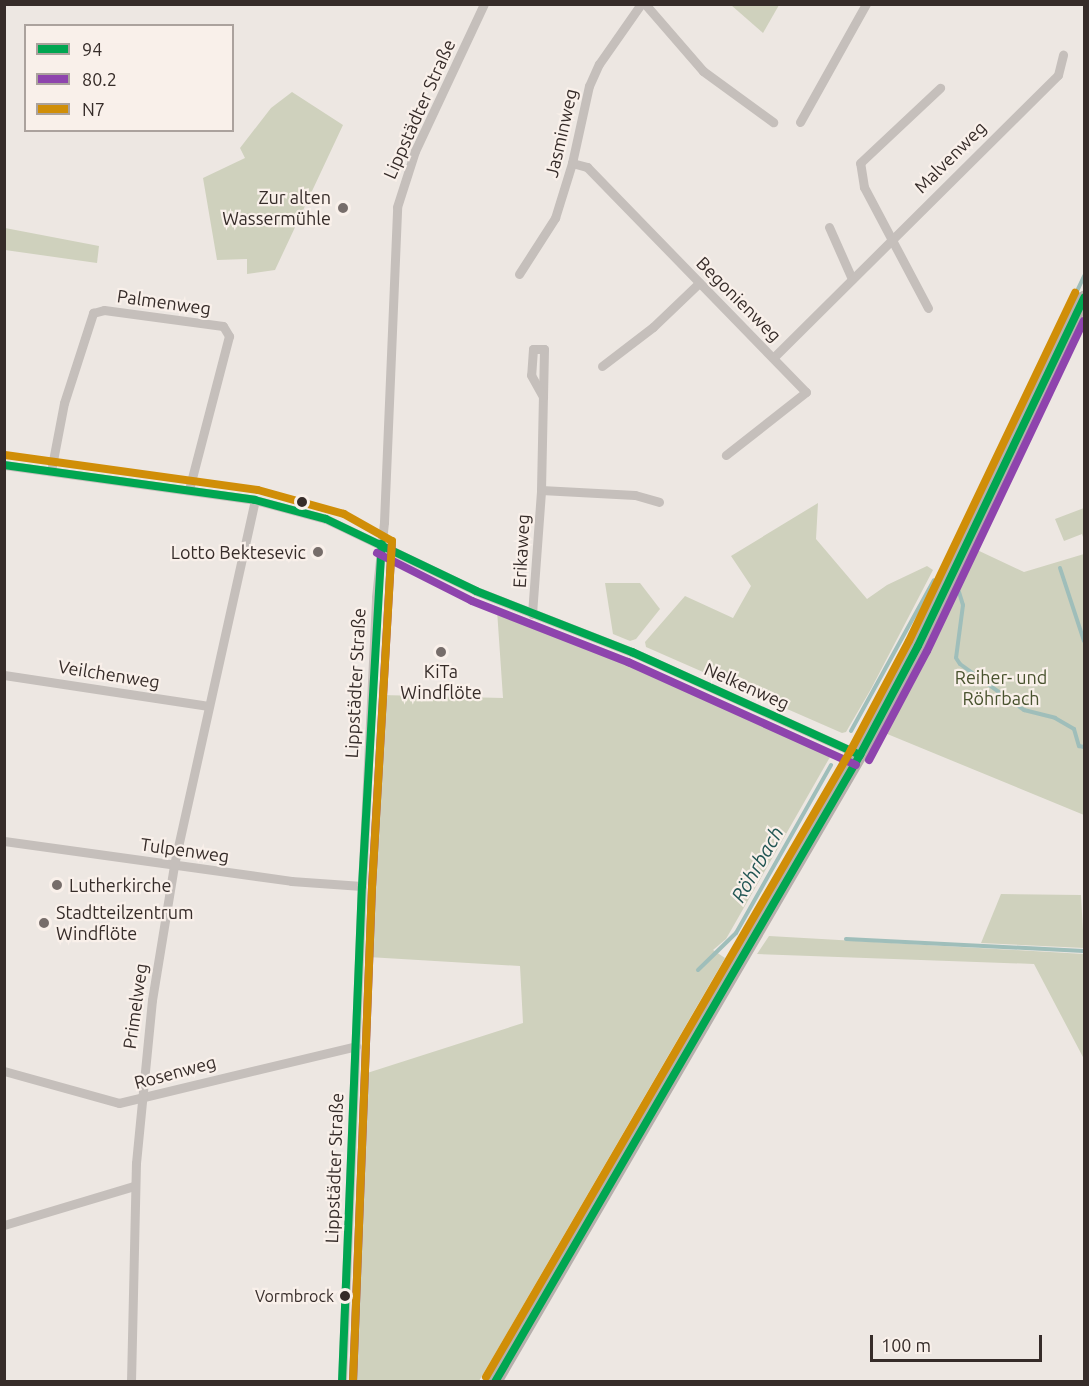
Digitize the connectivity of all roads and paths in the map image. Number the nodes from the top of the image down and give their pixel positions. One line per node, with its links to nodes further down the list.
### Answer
1 (484, 4): 26 (street, Lippstädter Straße)
2 (643, 4): 6 (street); 8 (street, Jasminweg)
3 (866, 4): 7 (street)
4 (1063, 55): 10 (street, Malvenweg)
5 (940, 88): 10 (street)
6 (773, 122)
7 (800, 122)
8 (572, 163): 11 (street, Jasminweg); 13 (street, Begonienweg)
9 (829, 227): 12 (street)
10 (892, 238): 12 (street, Malvenweg); 15 (street)
11 (519, 274)
12 (852, 279): 16 (street, Malvenweg)
13 (699, 283): 16 (street, Begonienweg); 17 (street)
14 (1084, 298): 30 (main road)
15 (928, 308)
16 (774, 357): 19 (street, Begonienweg)
17 (602, 366)
18 (543, 397): 23 (street, Erikaweg)
19 (726, 455)
20 (4, 465): 21 (street, Nelkenweg)
21 (51, 471): 22 (street, Nelkenweg); 22 (street, Palmenweg)
22 (189, 490): 24 (street, Nelkenweg)
23 (541, 490): 25 (street, Erikaweg); 27 (street, Erikaweg)
24 (255, 500): 26 (street, Nelkenweg); 29 (street, Primelweg)
25 (659, 502)
26 (381, 544): 27 (street, Nelkenweg); 33 (street, Lippstädter Straße)
27 (532, 614): 30 (street, Nelkenweg)
28 (4, 675): 29 (street, Veilchenweg)
29 (209, 706): 32 (street, Primelweg)
30 (860, 755): 41 (main road)
31 (4, 841): 32 (street, Tulpenweg)
32 (174, 865): 33 (street, Tulpenweg); 36 (street, Primelweg)
33 (362, 886): 34 (street, Lippstädter Straße)
34 (356, 1046): 36 (street, Rosenweg); 40 (street, Lippstädter Straße)
35 (4, 1071): 36 (street, Rosenweg)
36 (140, 1099): 37 (street, Primelweg)
37 (135, 1186): 38 (street); 39 (street, Primelweg)
38 (4, 1225)
39 (131, 1382)
40 (342, 1382)
41 (495, 1382)

